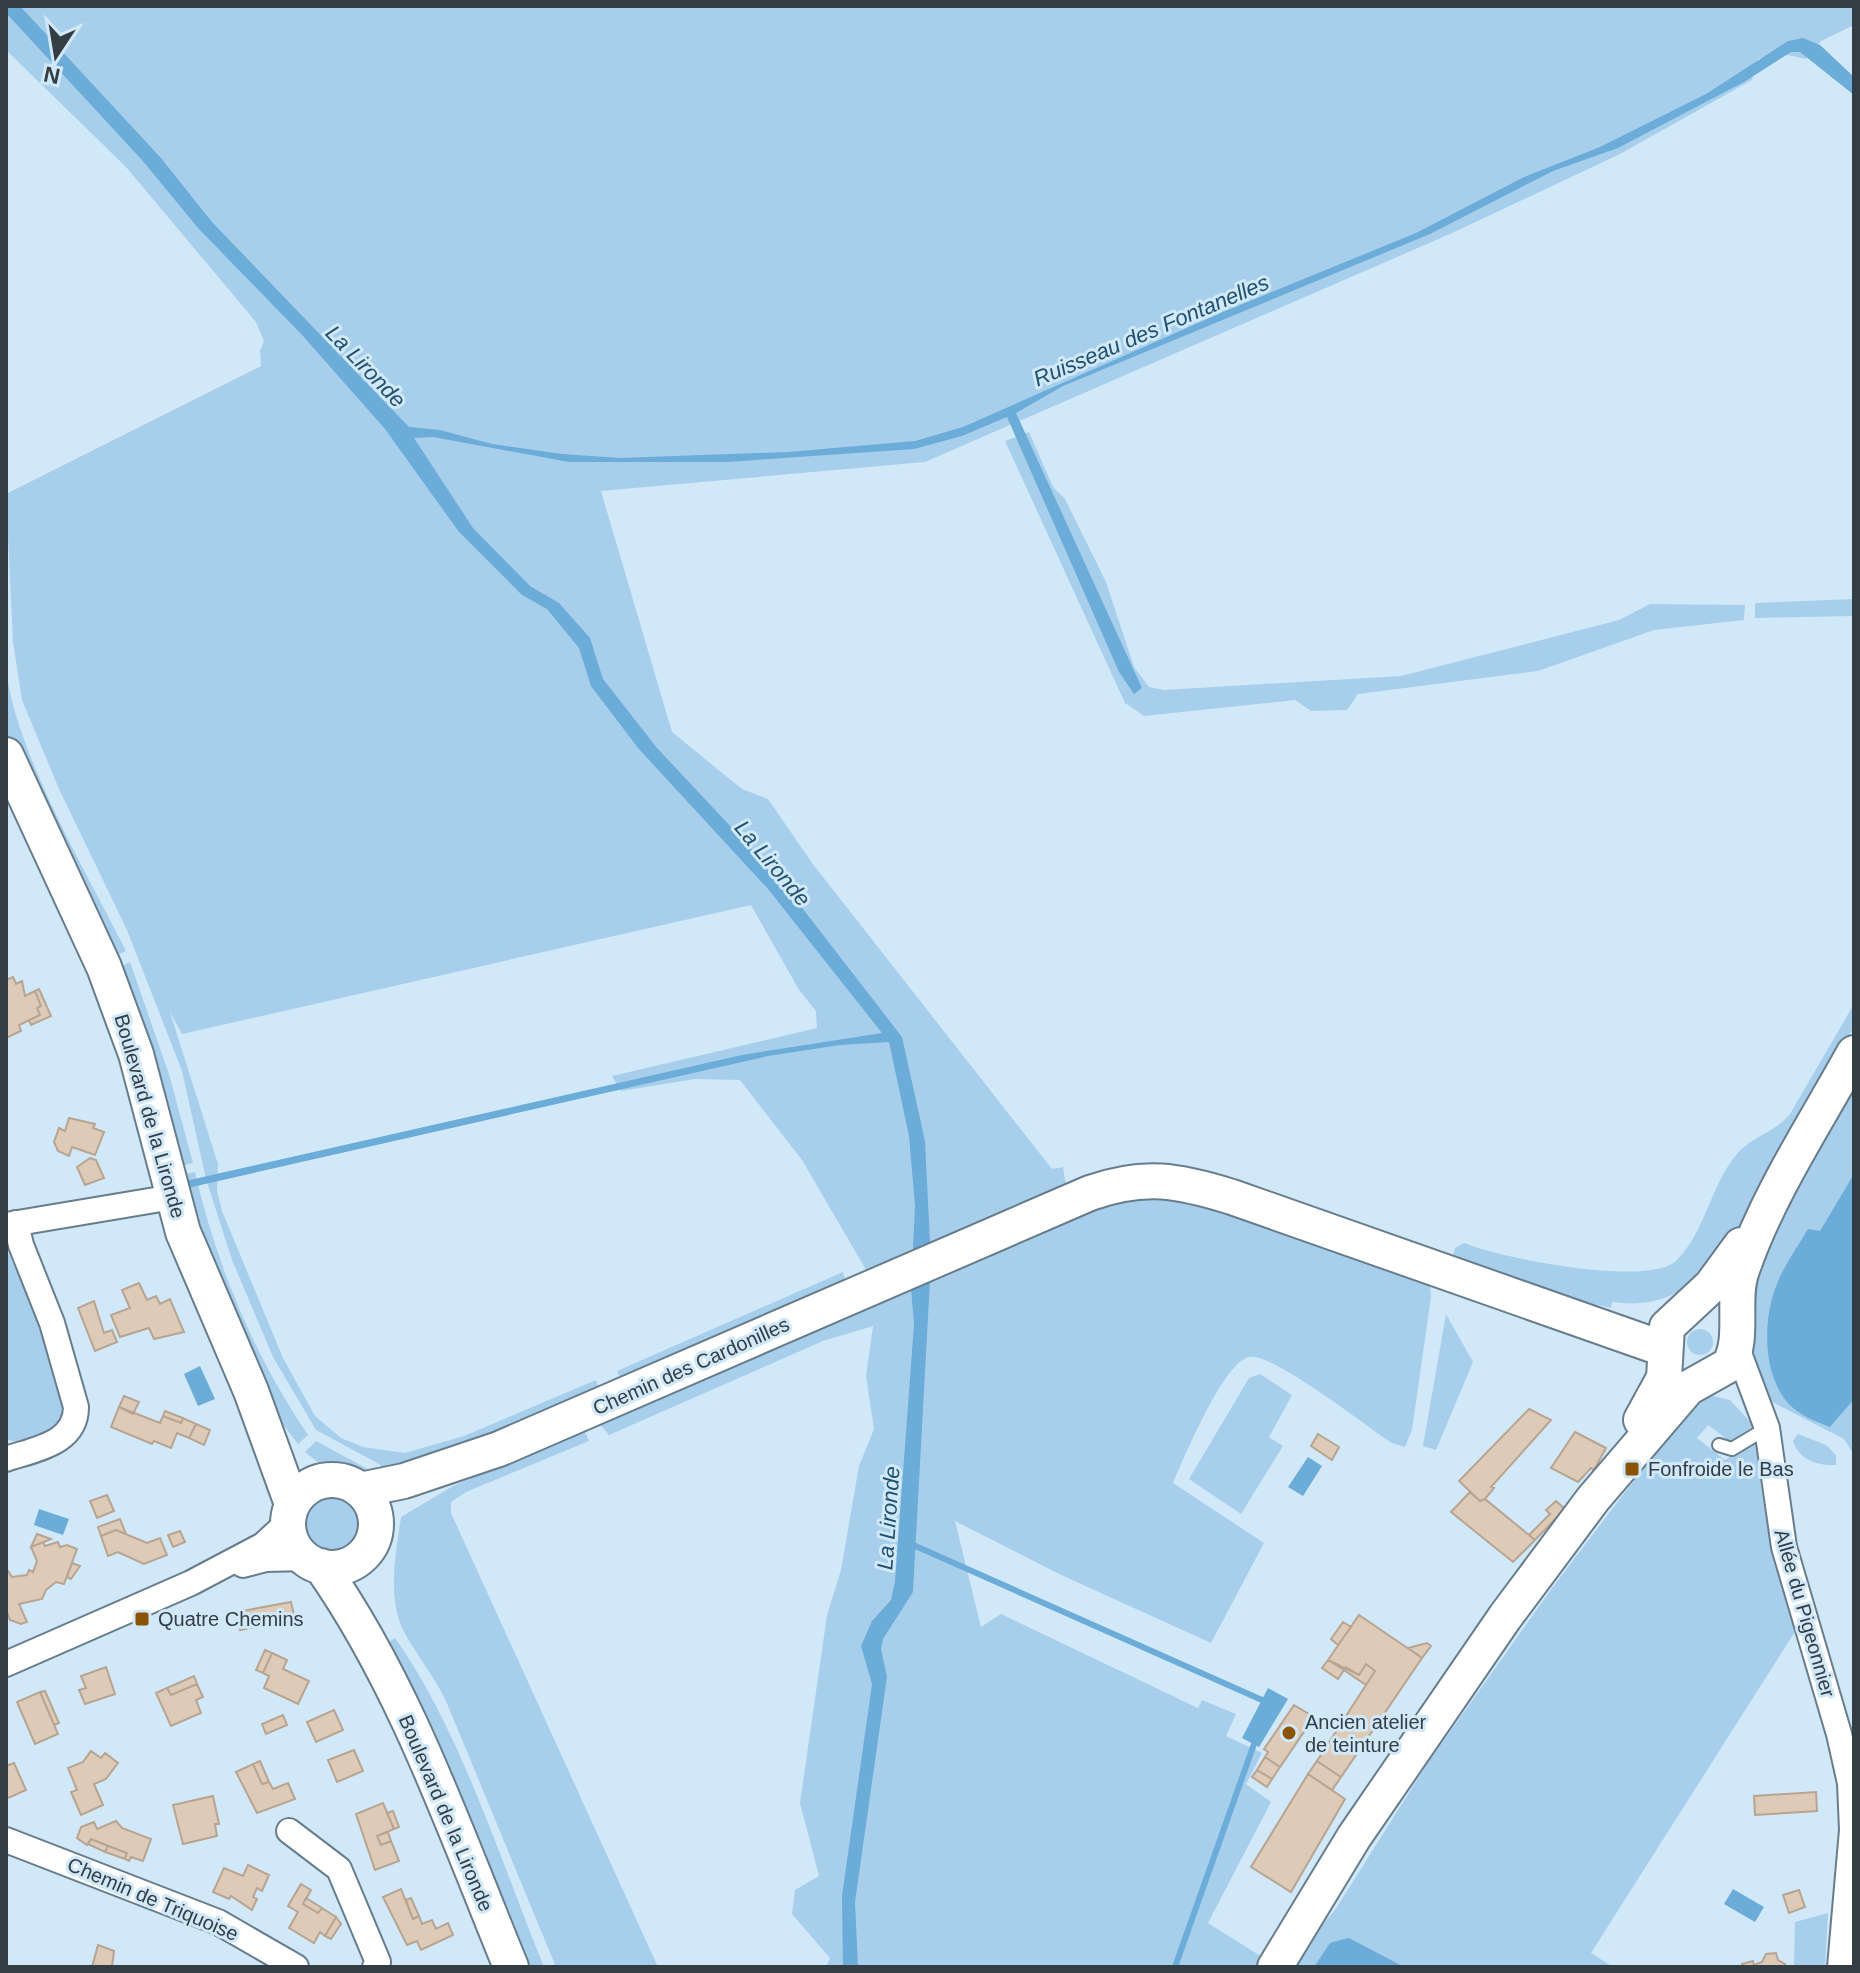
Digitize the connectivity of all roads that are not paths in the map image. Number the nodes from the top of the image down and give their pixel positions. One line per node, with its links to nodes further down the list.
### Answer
1 (6, 755): 3 (street, Boulevard de la Lironde)
2 (1854, 1053): 4 (street)
3 (173, 1197): 5 (street); 11 (street, Boulevard de la Lironde)
4 (1761, 1221): 7 (street); 8 (street)
5 (11, 1224): 16 (street)
6 (1514, 1294): 7 (street); 9 (street); 15 (street, Chemin des Cardonilles)
7 (1681, 1313): 8 (street); 9 (street)
8 (1736, 1342): 10 (street); 12 (street, Allée du Pigeonnier)
9 (1665, 1353): 10 (street); 18 (street)
10 (1707, 1378): 12 (street); 18 (street)
11 (251, 1391): 17 (street, Boulevard de la Lironde); 19 (street, Boulevard de la Lironde)
12 (1757, 1403): 13 (street, Allée du Pigeonnier)
13 (1767, 1428): 14 (lane); 31 (street, Allée du Pigeonnier)
14 (1719, 1445)
15 (499, 1449): 17 (street, Chemin des Cardonilles); 20 (street, Chemin des Cardonilles)
16 (6, 1459)
17 (345, 1485): 19 (street); 20 (street)
18 (1593, 1499): 30 (street)
19 (290, 1513): 21 (street); 22 (street)
20 (373, 1534): 21 (street); 23 (street, Boulevard de la Lironde)
21 (313, 1562): 22 (street); 23 (street, Boulevard de la Lironde)
22 (198, 1579): 24 (street)
23 (379, 1659): 29 (street, Boulevard de la Lironde)
24 (6, 1664)
25 (289, 1831): 28 (street)
26 (6, 1840): 27 (street, Chemin de Triquoise)
27 (296, 1967)
28 (375, 1967)
29 (511, 1967)
30 (1275, 1967)
31 (1840, 1967)

